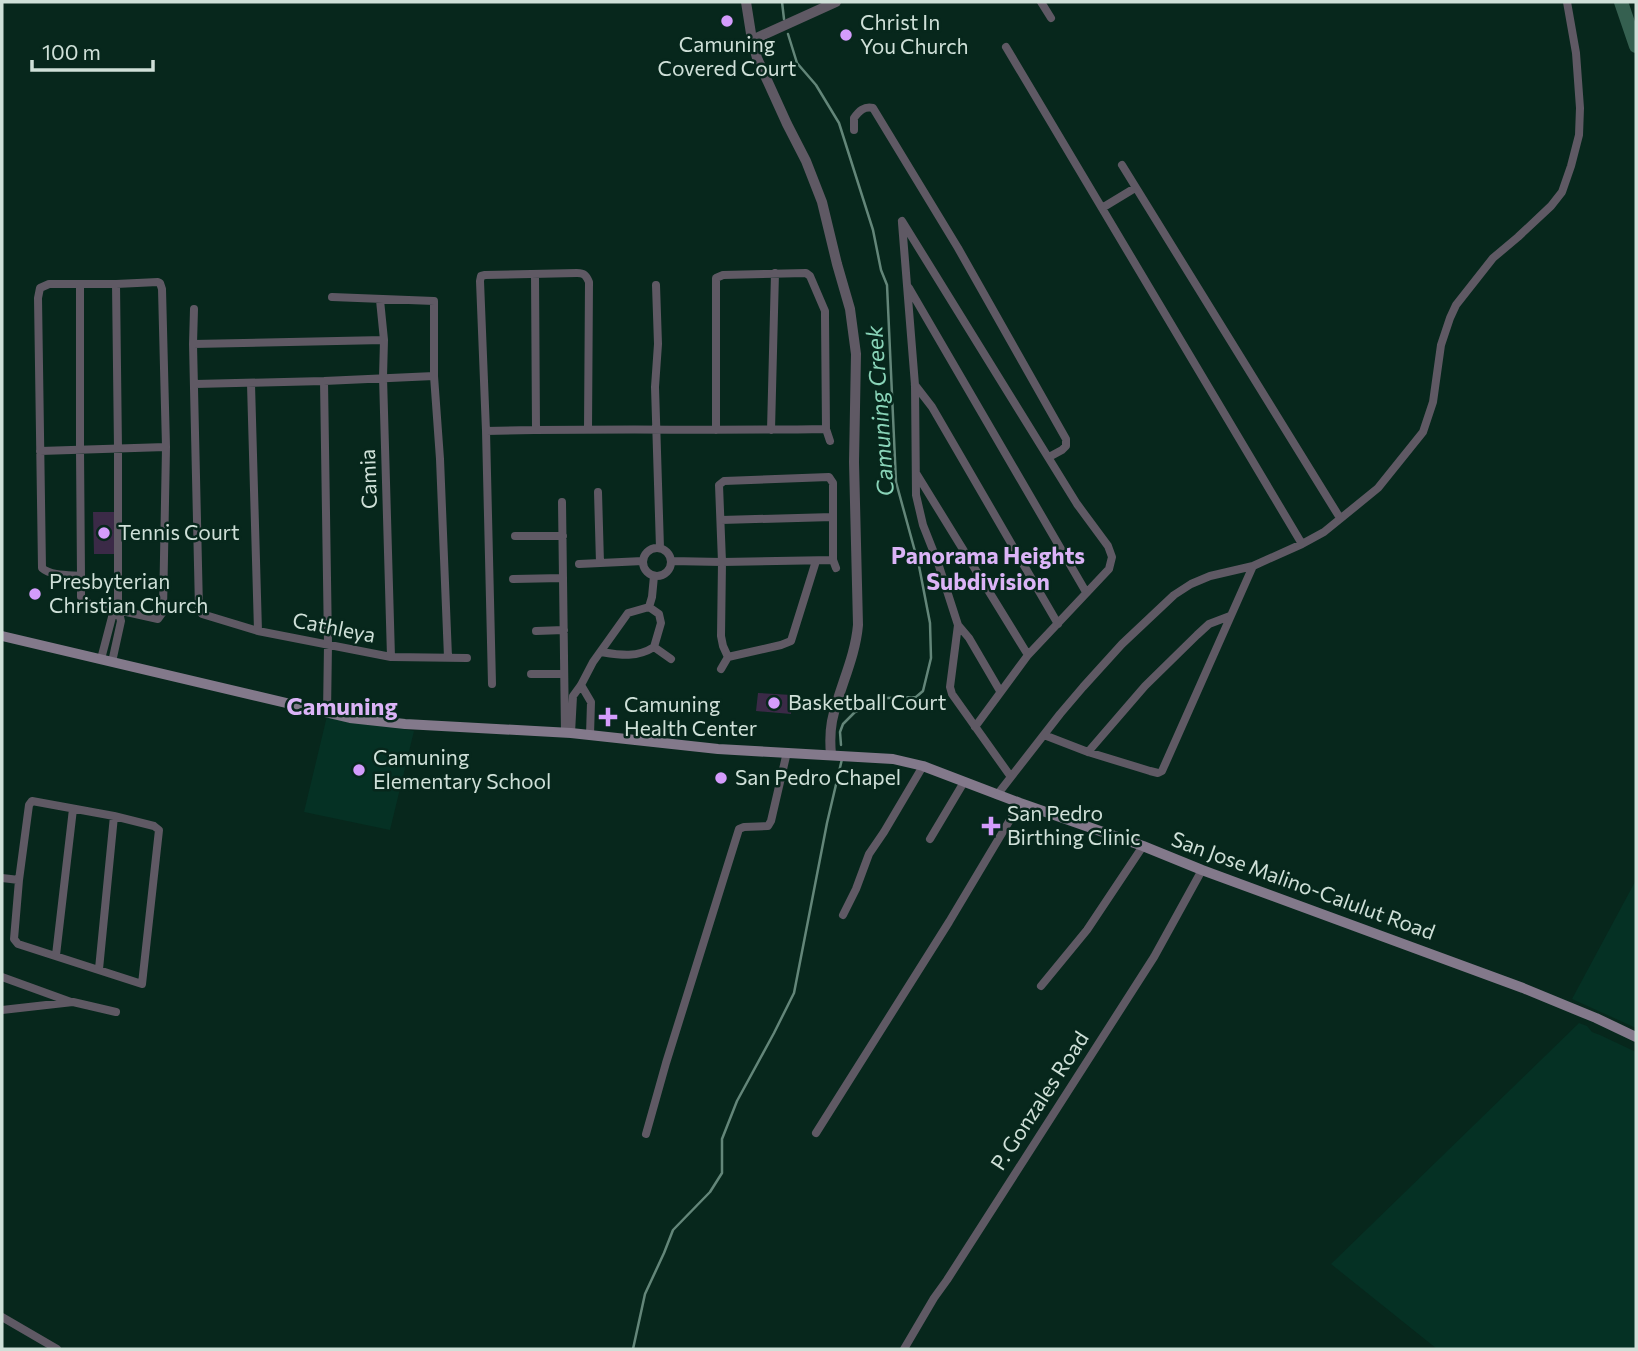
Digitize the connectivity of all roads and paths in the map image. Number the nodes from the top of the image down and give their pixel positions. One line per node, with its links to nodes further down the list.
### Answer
1 (746, 2): 6 (street)
2 (836, 2): 6 (street)
3 (1041, 2): 5 (street)
4 (1567, 2): 46 (street)
5 (1051, 18)
6 (752, 40): 98 (street)
7 (1006, 47): 11 (street)
8 (854, 130): 41 (street)
9 (1122, 165): 10 (street)
10 (1135, 188): 11 (street); 46 (street)
11 (1102, 208): 50 (street)
12 (775, 273): 30 (street); 33 (street); 34 (street)
13 (535, 274): 29 (street); 31 (street); 32 (street)
14 (80, 284): 15 (street); 39 (street); 40 (street)
15 (116, 285): 37 (street); 38 (street)
16 (656, 285): 35 (street)
17 (907, 286): 28 (street); 41 (street); 63 (street)
18 (332, 297): 19 (street)
19 (380, 300): 21 (street, Camia); 23 (street)
20 (194, 309): 22 (street)
21 (384, 340): 22 (street); 24 (street, Camia)
22 (193, 344): 26 (street)
23 (434, 376): 24 (street); 80 (street)
24 (383, 377): 25 (street); 79 (street, Camia)
25 (324, 381): 27 (street); 75 (street)
26 (195, 384): 27 (street); 70 (street, Cathleya)
27 (251, 384): 70 (street)
28 (915, 385): 42 (street); 67 (street)
29 (588, 429): 32 (street); 35 (street)
30 (826, 429): 34 (street); 36 (street)
31 (486, 430): 32 (street); 88 (street)
32 (536, 430)
33 (716, 430): 34 (street); 35 (street)
34 (771, 430)
35 (657, 431): 51 (street)
36 (830, 441)
37 (166, 447): 38 (street); 65 (street)
38 (118, 449): 39 (street); 65 (street)
39 (80, 450): 40 (street); 59 (street)
40 (40, 451): 59 (street)
41 (1049, 457): 63 (street)
42 (915, 472): 68 (street); 78 (street)
43 (598, 492): 56 (street)
44 (562, 502): 49 (street)
45 (833, 517): 47 (street); 47 (street); 53 (street)
46 (1340, 517): 50 (street)
47 (721, 520): 55 (street)
48 (515, 536): 49 (street)
49 (563, 537): 61 (street)
50 (1302, 544): 58 (street)
51 (660, 548): 52 (street); 54 (street)
52 (671, 561): 55 (street); 60 (street)
53 (817, 561): 55 (street); 81 (street)
54 (643, 562): 56 (street); 60 (street)
55 (722, 562): 81 (street)
56 (600, 563): 57 (street)
57 (579, 564)
58 (1254, 566): 66 (street); 95 (street)
59 (81, 576): 65 (street)
60 (654, 576): 64 (street)
61 (563, 578): 62 (street); 69 (street)
62 (513, 579)
63 (1086, 592): 67 (street)
64 (649, 607): 76 (street); 77 (street)
65 (118, 609): 73 (street); 74 (street)
66 (1230, 616): 97 (street); 97 (street)
67 (1058, 624): 78 (street)
68 (958, 625): 90 (street); 92 (street)
69 (564, 630): 71 (street); 87 (street)
70 (258, 631): 75 (street, Cathleya)
71 (536, 631)
72 (2, 636): 84 (main road, San Jose Malino-Calulut Road)
73 (107, 636): 74 (street); 84 (street)
74 (118, 637): 84 (street)
75 (328, 645): 79 (street, Cathleya); 91 (street)
76 (654, 647): 77 (street); 83 (street)
77 (601, 652): 89 (street)
78 (1028, 655): 90 (street)
79 (391, 657): 80 (street, Cathleya)
80 (448, 657): 82 (street, Cathleya)
81 (728, 657): 85 (street)
82 (467, 658)
83 (671, 659)
84 (107, 660): 91 (main road, San Jose Malino-Calulut Road)
85 (720, 669)
86 (531, 674): 87 (street)
87 (564, 674): 93 (street)
88 (492, 684)
89 (581, 685): 93 (street); 94 (street)
90 (1000, 691): 92 (street)
91 (327, 713): 93 (main road, San Jose Malino-Calulut Road)
92 (975, 727): 100 (street)
93 (568, 733): 94 (main road, San Jose Malino-Calulut Road)
94 (590, 735): 96 (main road, San Jose Malino-Calulut Road)
95 (1044, 735): 97 (street); 100 (street)
96 (787, 752): 98 (main road, San Jose Malino-Calulut Road); 121 (street)
97 (1088, 752)
98 (831, 755): 99 (main road, San Jose Malino-Calulut Road)
99 (923, 766): 101 (main road, San Jose Malino-Calulut Road); 111 (street)
100 (1011, 777): 102 (street)
101 (964, 782): 102 (main road, San Jose Malino-Calulut Road); 106 (street)
102 (997, 795): 103 (main road, San Jose Malino-Calulut Road)
103 (1020, 803): 107 (main road, San Jose Malino-Calulut Road); 120 (street)
104 (73, 809): 105 (street); 110 (street); 112 (street)
105 (114, 816): 113 (street); 113 (street)
106 (930, 839)
107 (1143, 846): 108 (main road, San Jose Malino-Calulut Road); 115 (street)
108 (1202, 870): 119 (main road, San Jose Malino-Calulut Road); 124 (street, P. Gonzales Road)
109 (2, 878): 110 (street)
110 (19, 880): 112 (street)
111 (843, 915)
112 (56, 955): 113 (street)
113 (99, 969)
114 (2, 977): 116 (street)
115 (1041, 986)
116 (73, 1002): 117 (street); 118 (street)
117 (2, 1010)
118 (116, 1012)
119 (1636, 1037)
120 (816, 1133)
121 (646, 1134)
122 (2, 1317): 123 (street)
123 (57, 1349)
124 (904, 1349)

